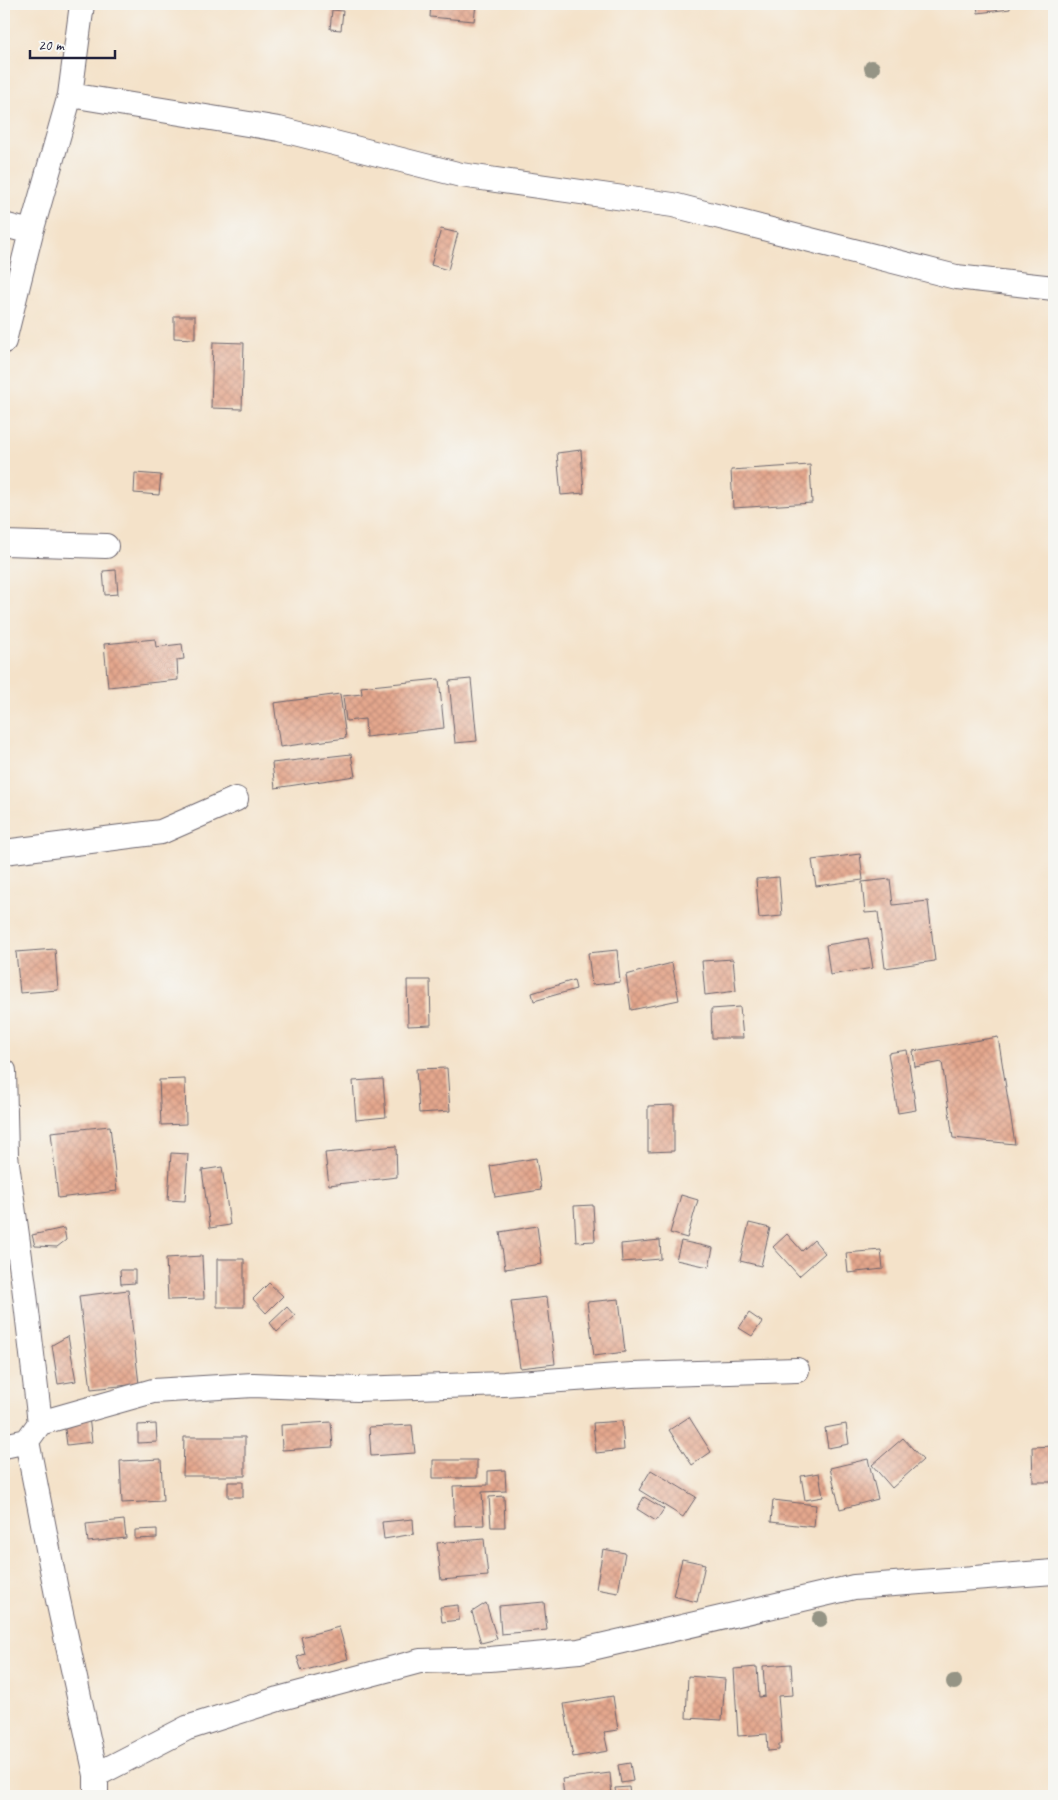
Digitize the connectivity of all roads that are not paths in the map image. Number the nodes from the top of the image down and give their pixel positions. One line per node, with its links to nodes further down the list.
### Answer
1 (82, 4): 2 (street)
2 (70, 96): 4 (street); 5 (street)
3 (4, 225): 4 (street)
4 (31, 232): 6 (street)
5 (1054, 288)
6 (4, 341)
7 (4, 543): 8 (street)
8 (106, 546)
9 (236, 798): 10 (street)
10 (4, 852)
11 (4, 1071): 13 (street)
12 (796, 1370): 13 (street)
13 (33, 1432): 14 (street); 16 (street)
14 (4, 1446)
15 (1054, 1572): 16 (street)
16 (96, 1786)

